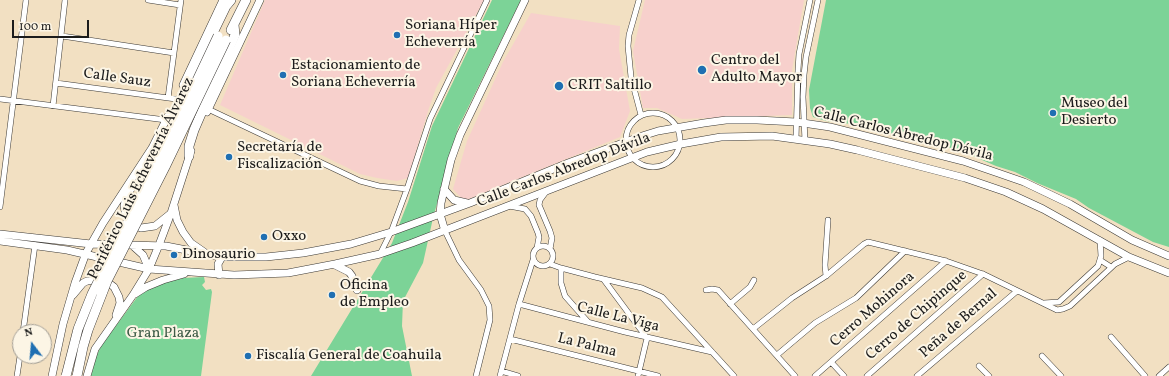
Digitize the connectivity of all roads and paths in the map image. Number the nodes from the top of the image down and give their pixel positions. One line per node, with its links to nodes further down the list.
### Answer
1 (26, 0): 23 (street)
2 (65, 0): 16 (street)
3 (148, 0): 14 (street)
4 (223, 0): 22 (main road)
5 (231, 0): 27 (highway)
6 (235, 0): 17 (highway, Periférico Luis Echeverría Álvarez)
7 (246, 0): 15 (highway, Periférico Luis Echeverría Álvarez)
8 (260, 0): 25 (main road, Periférico Luis Echeverría Álvarez)
9 (487, 0): 38 (street)
10 (525, 0): 39 (main road)
11 (639, 0): 26 (street)
12 (810, 0): 28 (street)
13 (818, 0): 29 (street)
14 (180, 2): 18 (street)
15 (234, 25): 17 (highway, Periférico Luis Echeverría Álvarez); 35 (highway)
16 (62, 36): 18 (street); 19 (street)
17 (222, 38): 113 (highway, Periférico Luis Echeverría Álvarez, bridge); 114 (highway, Periférico Luis Echeverría Álvarez, bridge)
18 (174, 53): 20 (street)
19 (56, 83): 20 (street, Calle Sauz); 24 (street)
20 (168, 98): 22 (street, Calle Sauz)
21 (0, 99): 23 (street)
22 (176, 99): 27 (main road)
23 (14, 101): 24 (street); 44 (street)
24 (53, 106): 27 (street)
25 (208, 110): 35 (main road, Periférico Luis Echeverría Álvarez); 38 (street)
26 (641, 115): 30 (street); 32 (street)
27 (166, 120): 37 (main road)
28 (796, 122): 29 (main road, Calle Carlos Abredop Dávila); 30 (main road, Calle Carlos Abredop Dávila); 31 (street)
29 (804, 123): 33 (street); 66 (main road, Calle Carlos Abredop Dávila)
30 (678, 127): 32 (main road, Calle Carlos Abredop Dávila); 34 (street)
31 (796, 139): 33 (main road, Calle Carlos Abredop Dávila); 34 (main road, Calle Carlos Abredop Dávila)
32 (626, 141): 36 (street); 41 (main road, Calle Carlos Abredop Dávila)
33 (805, 141): 53 (main road, Calle Carlos Abredop Dávila)
34 (681, 144): 36 (main road, Calle Carlos Abredop Dávila); 36 (street)
35 (189, 156): 42 (main road, Periférico Luis Echeverría Álvarez)
36 (632, 157): 40 (main road, Calle Carlos Abredop Dávila)
37 (137, 171): 46 (main road); 55 (main road)
38 (407, 189): 51 (street)
39 (444, 189): 41 (main road); 47 (main road)
40 (548, 190): 43 (main road, Calle Carlos Abredop Dávila); 45 (street)
41 (470, 203): 47 (main road, Calle Carlos Abredop Dávila)
42 (174, 205): 46 (main road, Periférico Luis Echeverría Álvarez); 65 (main road)
43 (508, 205): 48 (street); 50 (main road, Calle Carlos Abredop Dávila)
44 (0, 207)
45 (541, 212): 48 (street); 60 (street)
46 (171, 213): 58 (main road, Periférico Luis Echeverría Álvarez)
47 (440, 214): 50 (main road); 51 (main road, Calle Carlos Abredop Dávila)
48 (531, 216): 59 (street)
49 (828, 220): 82 (street)
50 (444, 231): 64 (main road, Calle Carlos Abredop Dávila); 116 (street)
51 (390, 232): 64 (street); 67 (main road, Calle Carlos Abredop Dávila)
52 (0, 234): 55 (main road, Calle Carlos Abredop Dávila)
53 (1100, 240): 68 (main road, Calle Carlos Abredop Dávila); 70 (street)
54 (0, 241): 56 (main road, Calle Carlos Abredop Dávila)
55 (91, 244): 57 (main road, Calle Carlos Abredop Dávila); 63 (main road)
56 (35, 245): 61 (main road, Calle Carlos Abredop Dávila); 97 (street)
57 (133, 246): 58 (main road, Calle Carlos Abredop Dávila); 76 (main road)
58 (159, 246): 65 (main road, Calle Carlos Abredop Dávila); 76 (main road, Periférico Luis Echeverría Álvarez)
59 (537, 248): 60 (street); 69 (street)
60 (550, 249): 73 (street)
61 (68, 250): 63 (main road, Calle Carlos Abredop Dávila); 77 (main road)
62 (905, 251): 71 (street); 82 (street); 103 (street)
63 (86, 253): 76 (main road, Calle Carlos Abredop Dávila); 77 (main road)
64 (380, 254): 72 (main road, Calle Carlos Abredop Dávila)
65 (209, 255): 67 (main road, Calle Carlos Abredop Dávila)
66 (1169, 256)
67 (222, 257): 81 (main road)
68 (1129, 257): 74 (street); 79 (main road, Calle Carlos Abredop Dávila)
69 (533, 260): 73 (street); 93 (street)
70 (1100, 260): 74 (street); 85 (street)
71 (946, 261): 80 (street); 105 (street, Cerro Mohinora)
72 (335, 264): 81 (main road, Calle Carlos Abredop Dávila); 87 (main road)
73 (550, 264): 75 (street)
74 (1111, 267): 86 (street)
75 (561, 268): 83 (street); 96 (street)
76 (149, 269): 78 (main road, Calle Carlos Abredop Dávila); 90 (main road, Periférico Luis Echeverría Álvarez)
77 (80, 270): 91 (main road)
78 (190, 272): 81 (main road, Calle Carlos Abredop Dávila); 90 (main road)
79 (1169, 273)
80 (983, 274): 89 (street); 123 (street, Cerro de Chipinque)
81 (219, 275)
82 (826, 276): 98 (street)
83 (604, 280): 100 (street); 102 (street)
84 (754, 280): 94 (street)
85 (1082, 281): 86 (street); 92 (street)
86 (1090, 287): 92 (street)
87 (356, 290)
88 (706, 290): 94 (street)
89 (1017, 291): 92 (street); 124 (street, Peña de Bernal)
90 (133, 295): 95 (main road, Periférico Luis Echeverría Álvarez)
91 (70, 300): 95 (main road); 112 (main road)
92 (1043, 303)
93 (519, 304): 96 (street, Calle La Viga); 101 (street)
94 (730, 304): 98 (street)
95 (114, 321): 115 (main road, Periférico Luis Echeverría Álvarez)
96 (589, 323): 100 (street, Calle La Viga)
97 (24, 324)
98 (753, 329): 103 (street)
99 (1111, 337): 127 (street)
100 (647, 338): 102 (street, Calle La Viga); 110 (street)
101 (510, 339): 109 (street); 110 (street, La Palma)
102 (712, 352): 119 (street)
103 (777, 355): 120 (street)
104 (1042, 356): 126 (street)
105 (831, 362): 121 (street, Cerro Mohinora); 122 (street)
106 (19, 364): 111 (street)
107 (979, 366): 125 (street)
108 (1169, 367): 128 (street)
109 (501, 374): 117 (street)
110 (638, 374): 118 (street, La Palma)
111 (17, 376)
112 (52, 376)
113 (66, 376)
114 (76, 376)
115 (87, 376)
116 (476, 376)
117 (518, 376)
118 (658, 376)
119 (734, 376)
120 (795, 376)
121 (815, 376)
122 (844, 376)
123 (867, 376)
124 (917, 376)
125 (989, 376)
126 (1061, 376)
127 (1145, 376)
128 (1159, 376)

